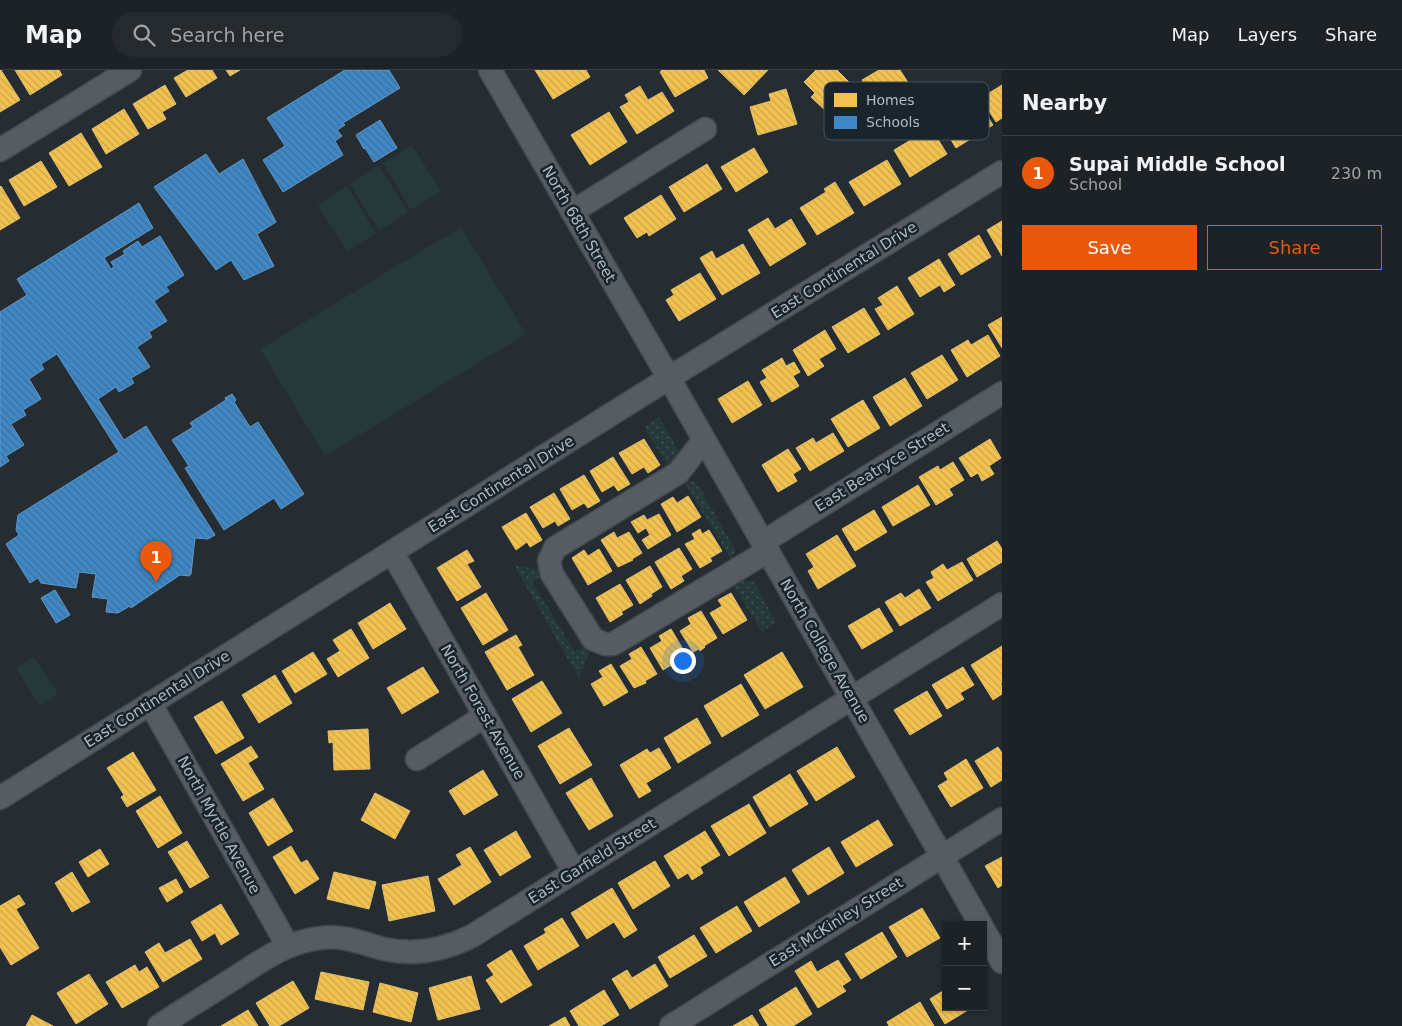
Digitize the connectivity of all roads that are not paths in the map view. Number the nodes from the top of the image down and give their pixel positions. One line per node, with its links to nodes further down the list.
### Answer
1 (130, 70): 4 (street)
2 (490, 70): 6 (street, North 68th Street)
3 (705, 129): 6 (street)
4 (0, 150)
5 (1002, 172): 7 (street, East Continental Drive)
6 (572, 212): 7 (street, North 68th Street)
7 (669, 378): 9 (street, North College Avenue); 13 (street, East Continental Drive)
8 (1002, 393): 12 (street, East Beatryce Street)
9 (704, 440): 10 (street, North College Avenue); 11 (street)
10 (721, 470): 11 (street); 12 (street, North College Avenue)
11 (678, 473): 12 (street, East Beatryce Street)
12 (765, 547): 15 (street, North College Avenue)
13 (392, 552): 16 (street, East Continental Drive); 17 (street, North Forest Avenue)
14 (1002, 604): 15 (street, East Garfield Street)
15 (852, 698): 21 (street, North College Avenue); 22 (street, East Garfield Street)
16 (150, 703): 19 (street, East Continental Drive); 25 (street, North Myrtle Avenue)
17 (485, 716): 18 (street); 22 (street, North Forest Avenue)
18 (417, 759)
19 (0, 798)
20 (1002, 819): 21 (street, East McKinley Street)
21 (942, 856): 23 (street, North College Avenue); 28 (street, East McKinley Street)
22 (574, 872): 25 (street, East Garfield Street)
23 (979, 921)
24 (987, 936): 26 (street)
25 (288, 946): 27 (street, East Garfield Street)
26 (1002, 962)
27 (159, 1026)
28 (671, 1026)

